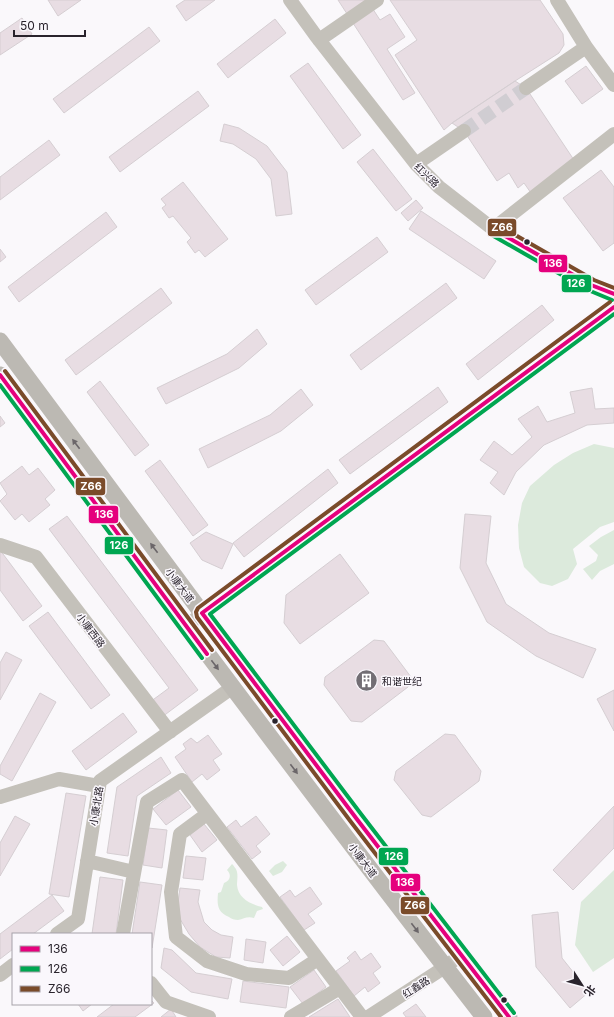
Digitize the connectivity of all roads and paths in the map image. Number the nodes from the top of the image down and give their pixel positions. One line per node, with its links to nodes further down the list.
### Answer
1 (290, 0): 4 (street, 红兴路)
2 (377, 0): 4 (street)
3 (557, 0): 5 (street)
4 (320, 40): 10 (street, 红兴路)
5 (586, 47): 6 (street); 7 (street)
6 (614, 85)
7 (526, 88)
8 (464, 131): 10 (street)
9 (614, 134): 11 (street)
10 (416, 164): 11 (street, 红兴路)
11 (493, 230): 12 (street, 红兴路)
12 (614, 294)
13 (614, 307): 17 (street)
14 (0, 341): 17 (main road, 小康大道, one-way to 14)
15 (0, 375): 18 (main road, 小康大道)
16 (0, 545): 20 (street, 小康西路)
17 (202, 613): 18 (street); 28 (main road, 小康大道)
18 (186, 626): 19 (main road, 小康大道, one-way to 19)
19 (233, 688): 20 (street, 小康北路); 31 (main road, 小康大道, one-way to 31)
20 (170, 732): 21 (street, 小康北路)
21 (99, 786): 22 (street); 24 (street, 小康北路)
22 (0, 797)
23 (207, 814): 25 (street); 29 (street); 29 (street)
24 (87, 862): 25 (street); 26 (street, 小康北路)
25 (134, 872): 27 (street)
26 (58, 933)
27 (123, 933)
28 (461, 955): 31 (street, 红鑫路); 41 (main road, 小康大道)
29 (318, 959): 34 (street)
30 (12, 966): 32 (street)
31 (445, 967): 35 (street, 红鑫路); 40 (main road, 小康大道)
32 (0, 974)
33 (152, 984): 36 (street)
34 (340, 988): 37 (street); 38 (street)
35 (384, 1013): 39 (street, 红鑫路)
36 (209, 1017)
37 (291, 1017)
38 (362, 1017)
39 (368, 1017)
40 (484, 1017)
41 (509, 1017)

